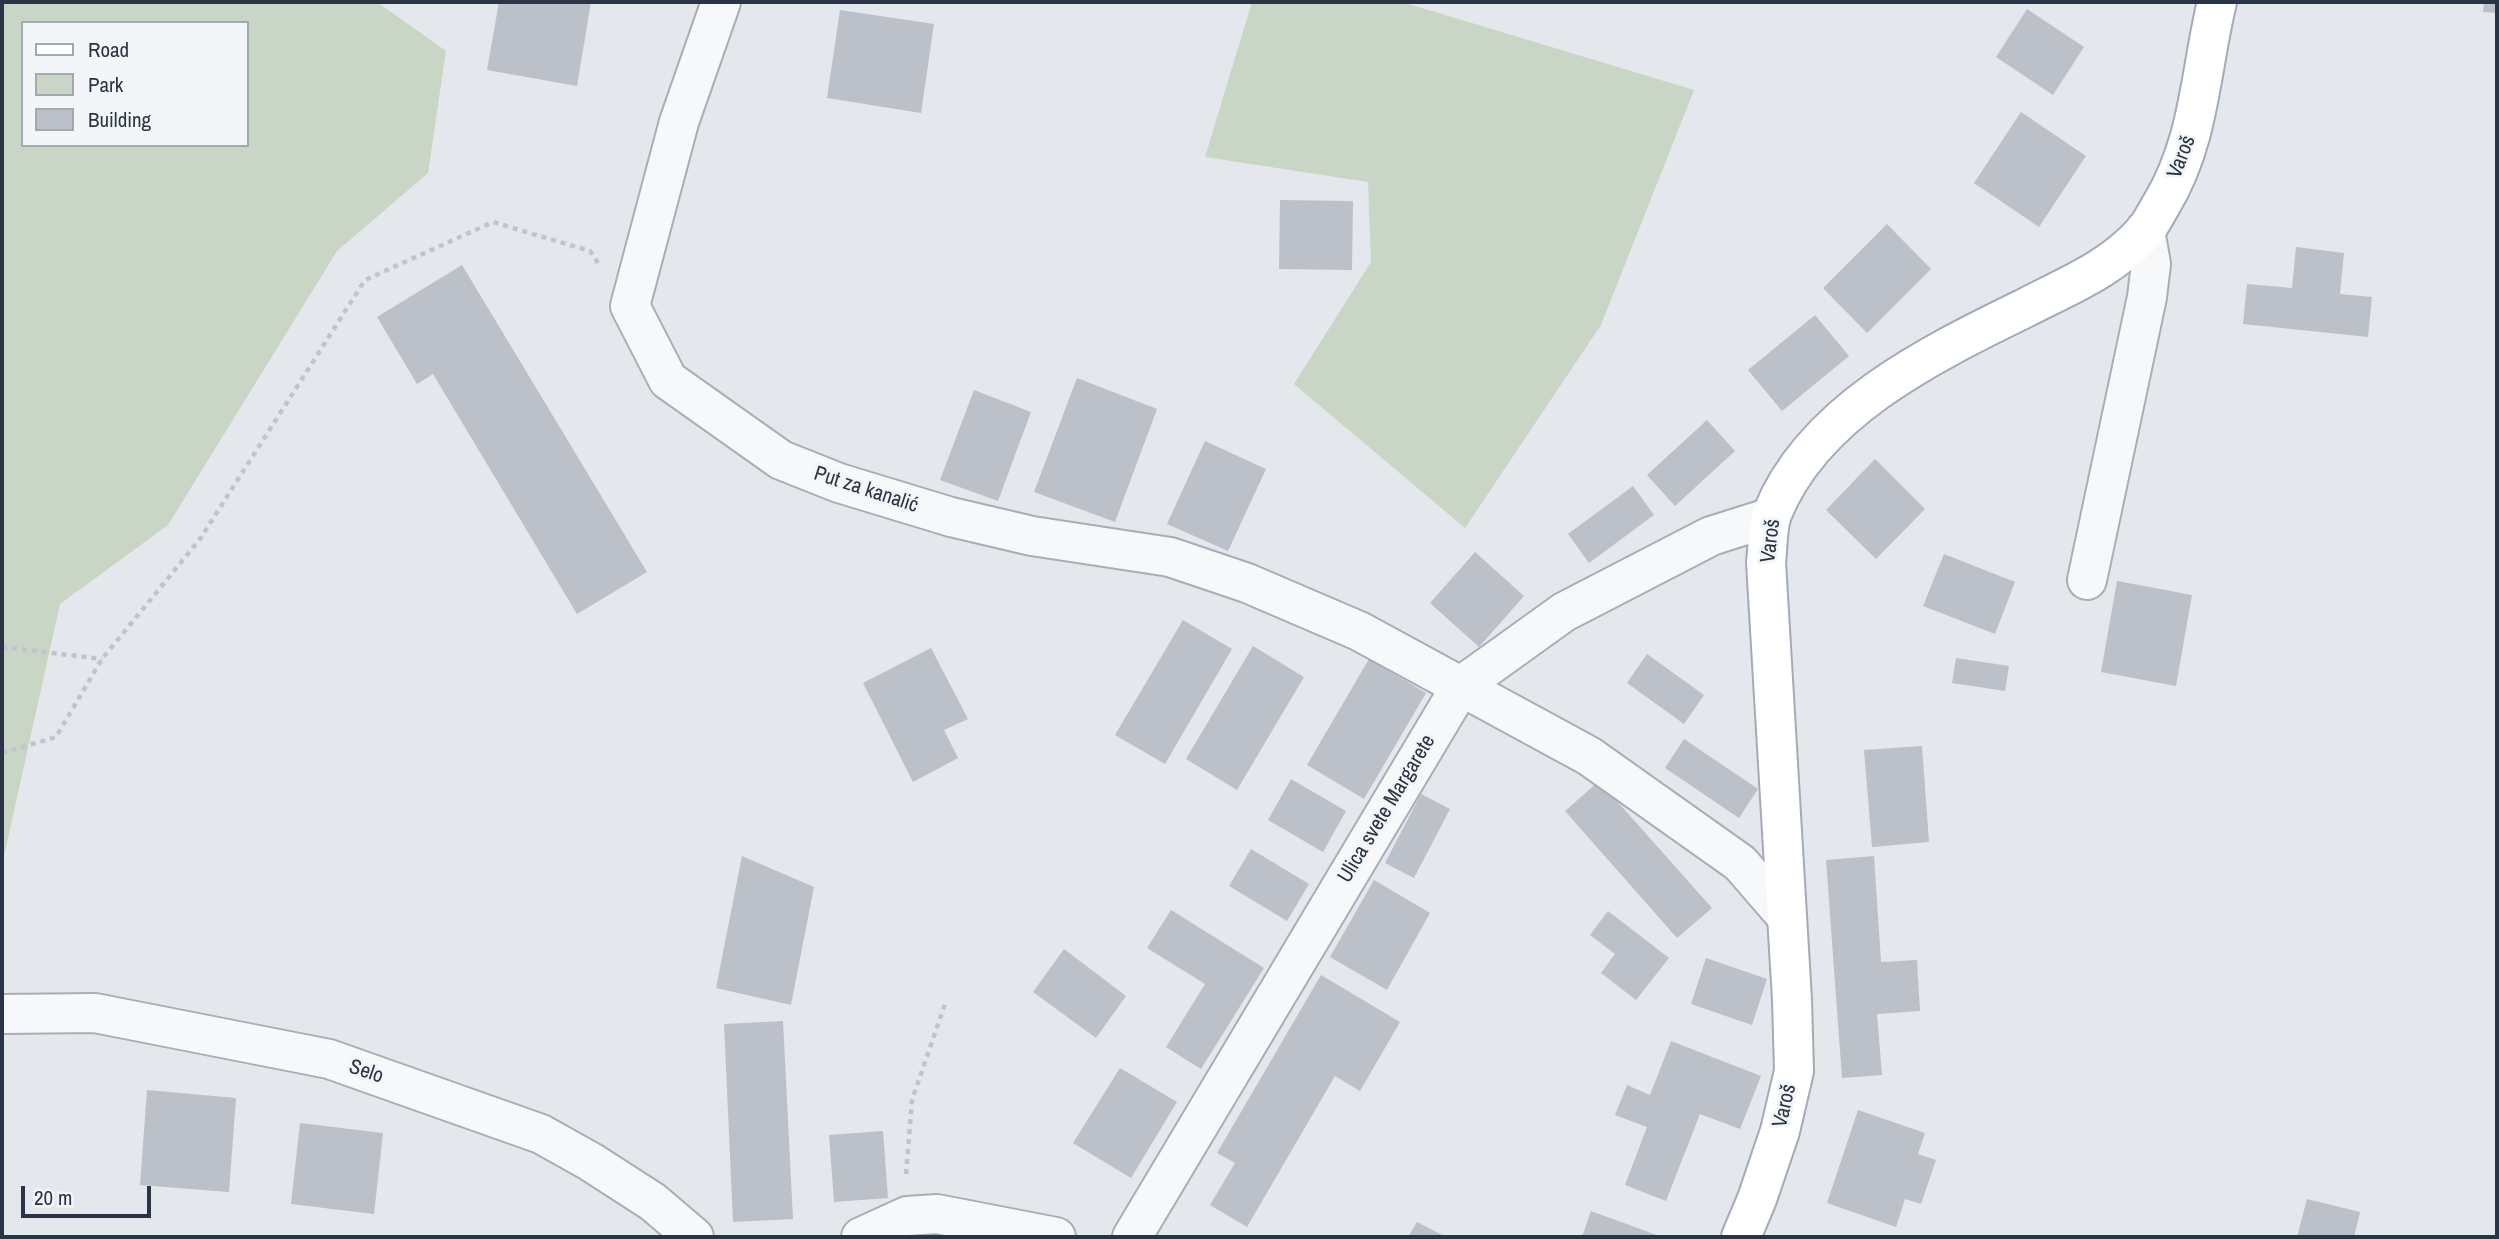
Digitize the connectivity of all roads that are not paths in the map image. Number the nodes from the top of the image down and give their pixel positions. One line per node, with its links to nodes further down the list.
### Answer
1 (721, 2): 6 (street, Put za kanalić)
2 (2217, 2): 3 (main road, Varoš)
3 (2145, 230): 4 (main road, Varoš); 5 (street)
4 (1771, 517): 6 (street, Ulica svete Margarete); 7 (main road, Varoš)
5 (2087, 580)
6 (1461, 686): 7 (street, Put za kanalić); 12 (street, Ulica svete Margarete)
7 (1785, 915): 13 (main road, Varoš)
8 (2, 1013): 9 (street, Selo)
9 (694, 1237)
10 (861, 1237): 11 (street)
11 (1056, 1237)
12 (1132, 1237)
13 (1741, 1237)

